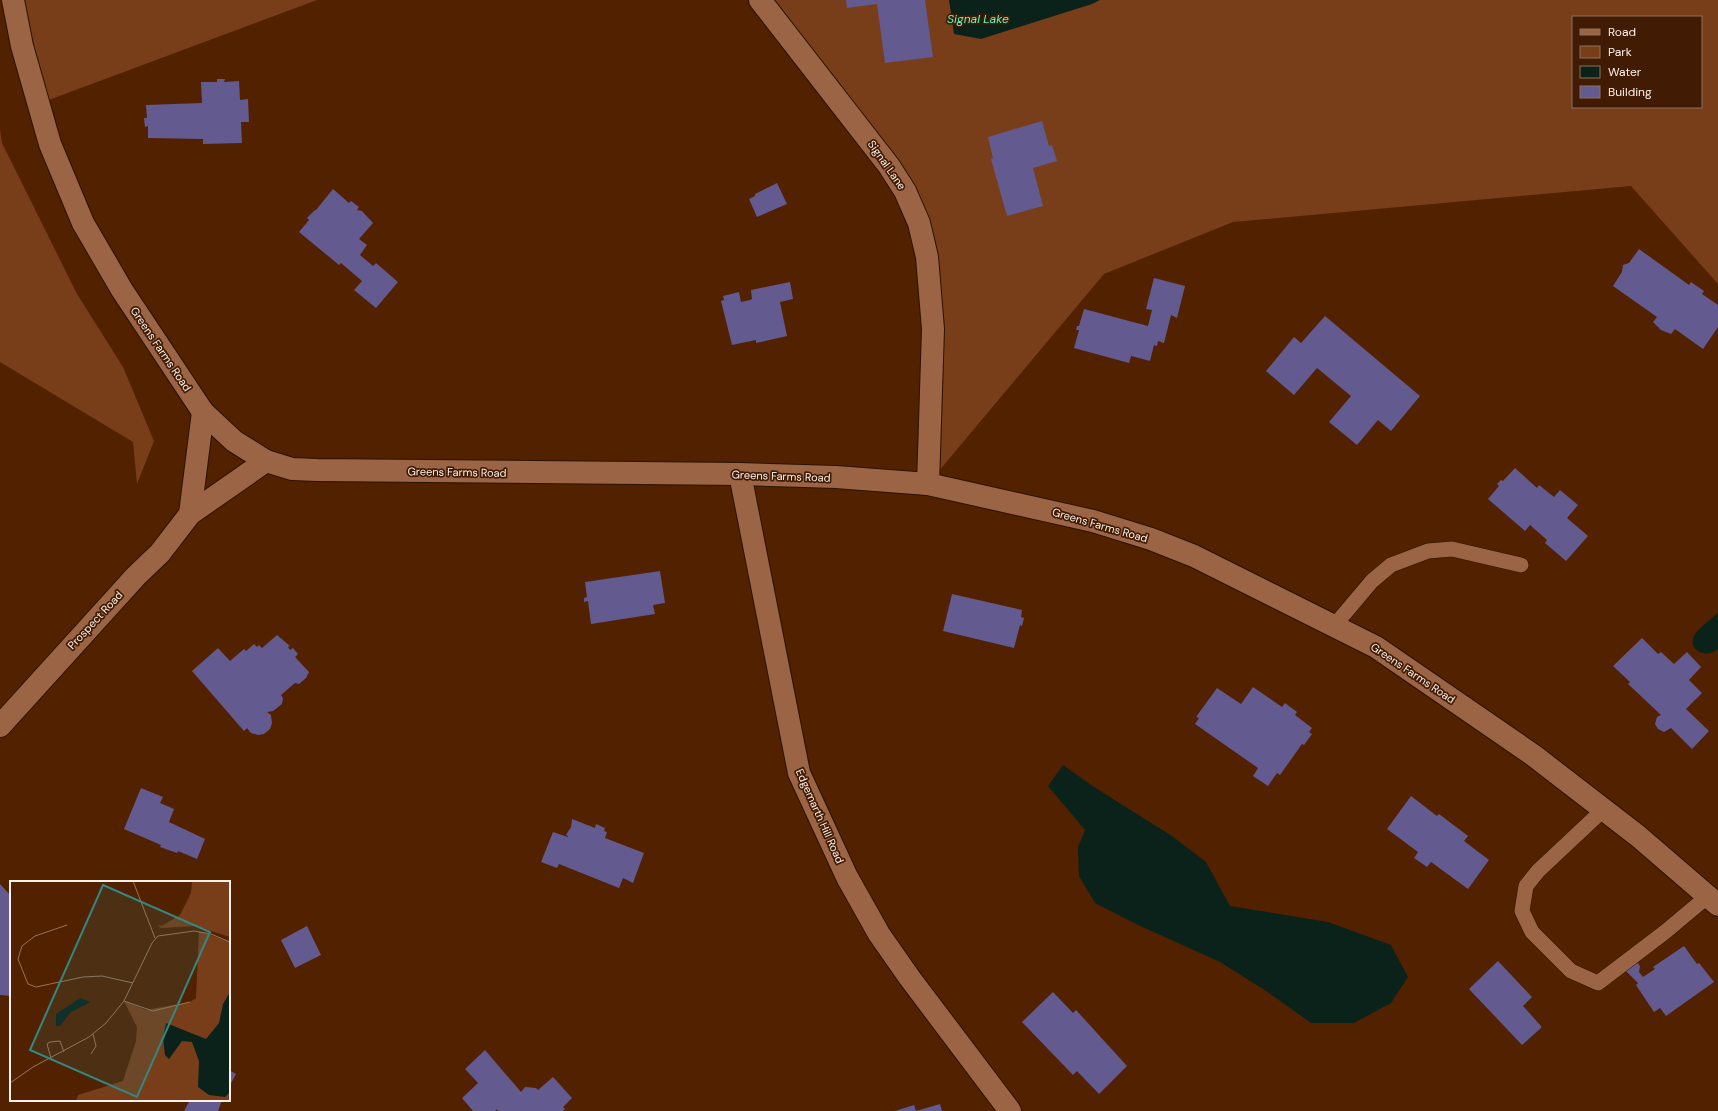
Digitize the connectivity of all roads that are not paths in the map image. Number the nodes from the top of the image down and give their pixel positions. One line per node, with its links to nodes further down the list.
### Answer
1 (13, 0): 3 (main road, Greens Farms Road)
2 (760, 0): 6 (main road, Signal Lane)
3 (203, 412): 4 (main road, Greens Farms Road); 7 (main road)
4 (266, 460): 5 (main road, Greens Farms Road); 7 (main road, Prospect Road)
5 (740, 474): 6 (main road, Greens Farms Road); 13 (main road, Edgemarth Hill Road)
6 (928, 484): 9 (main road, Greens Farms Road)
7 (190, 514): 10 (main road, Prospect Road)
8 (1521, 565): 9 (lane)
9 (1334, 626): 11 (main road, Greens Farms Road)
10 (0, 726)
11 (1603, 810): 12 (main road, Greens Farms Road); 12 (lane)
12 (1713, 901)
13 (1010, 1111)

